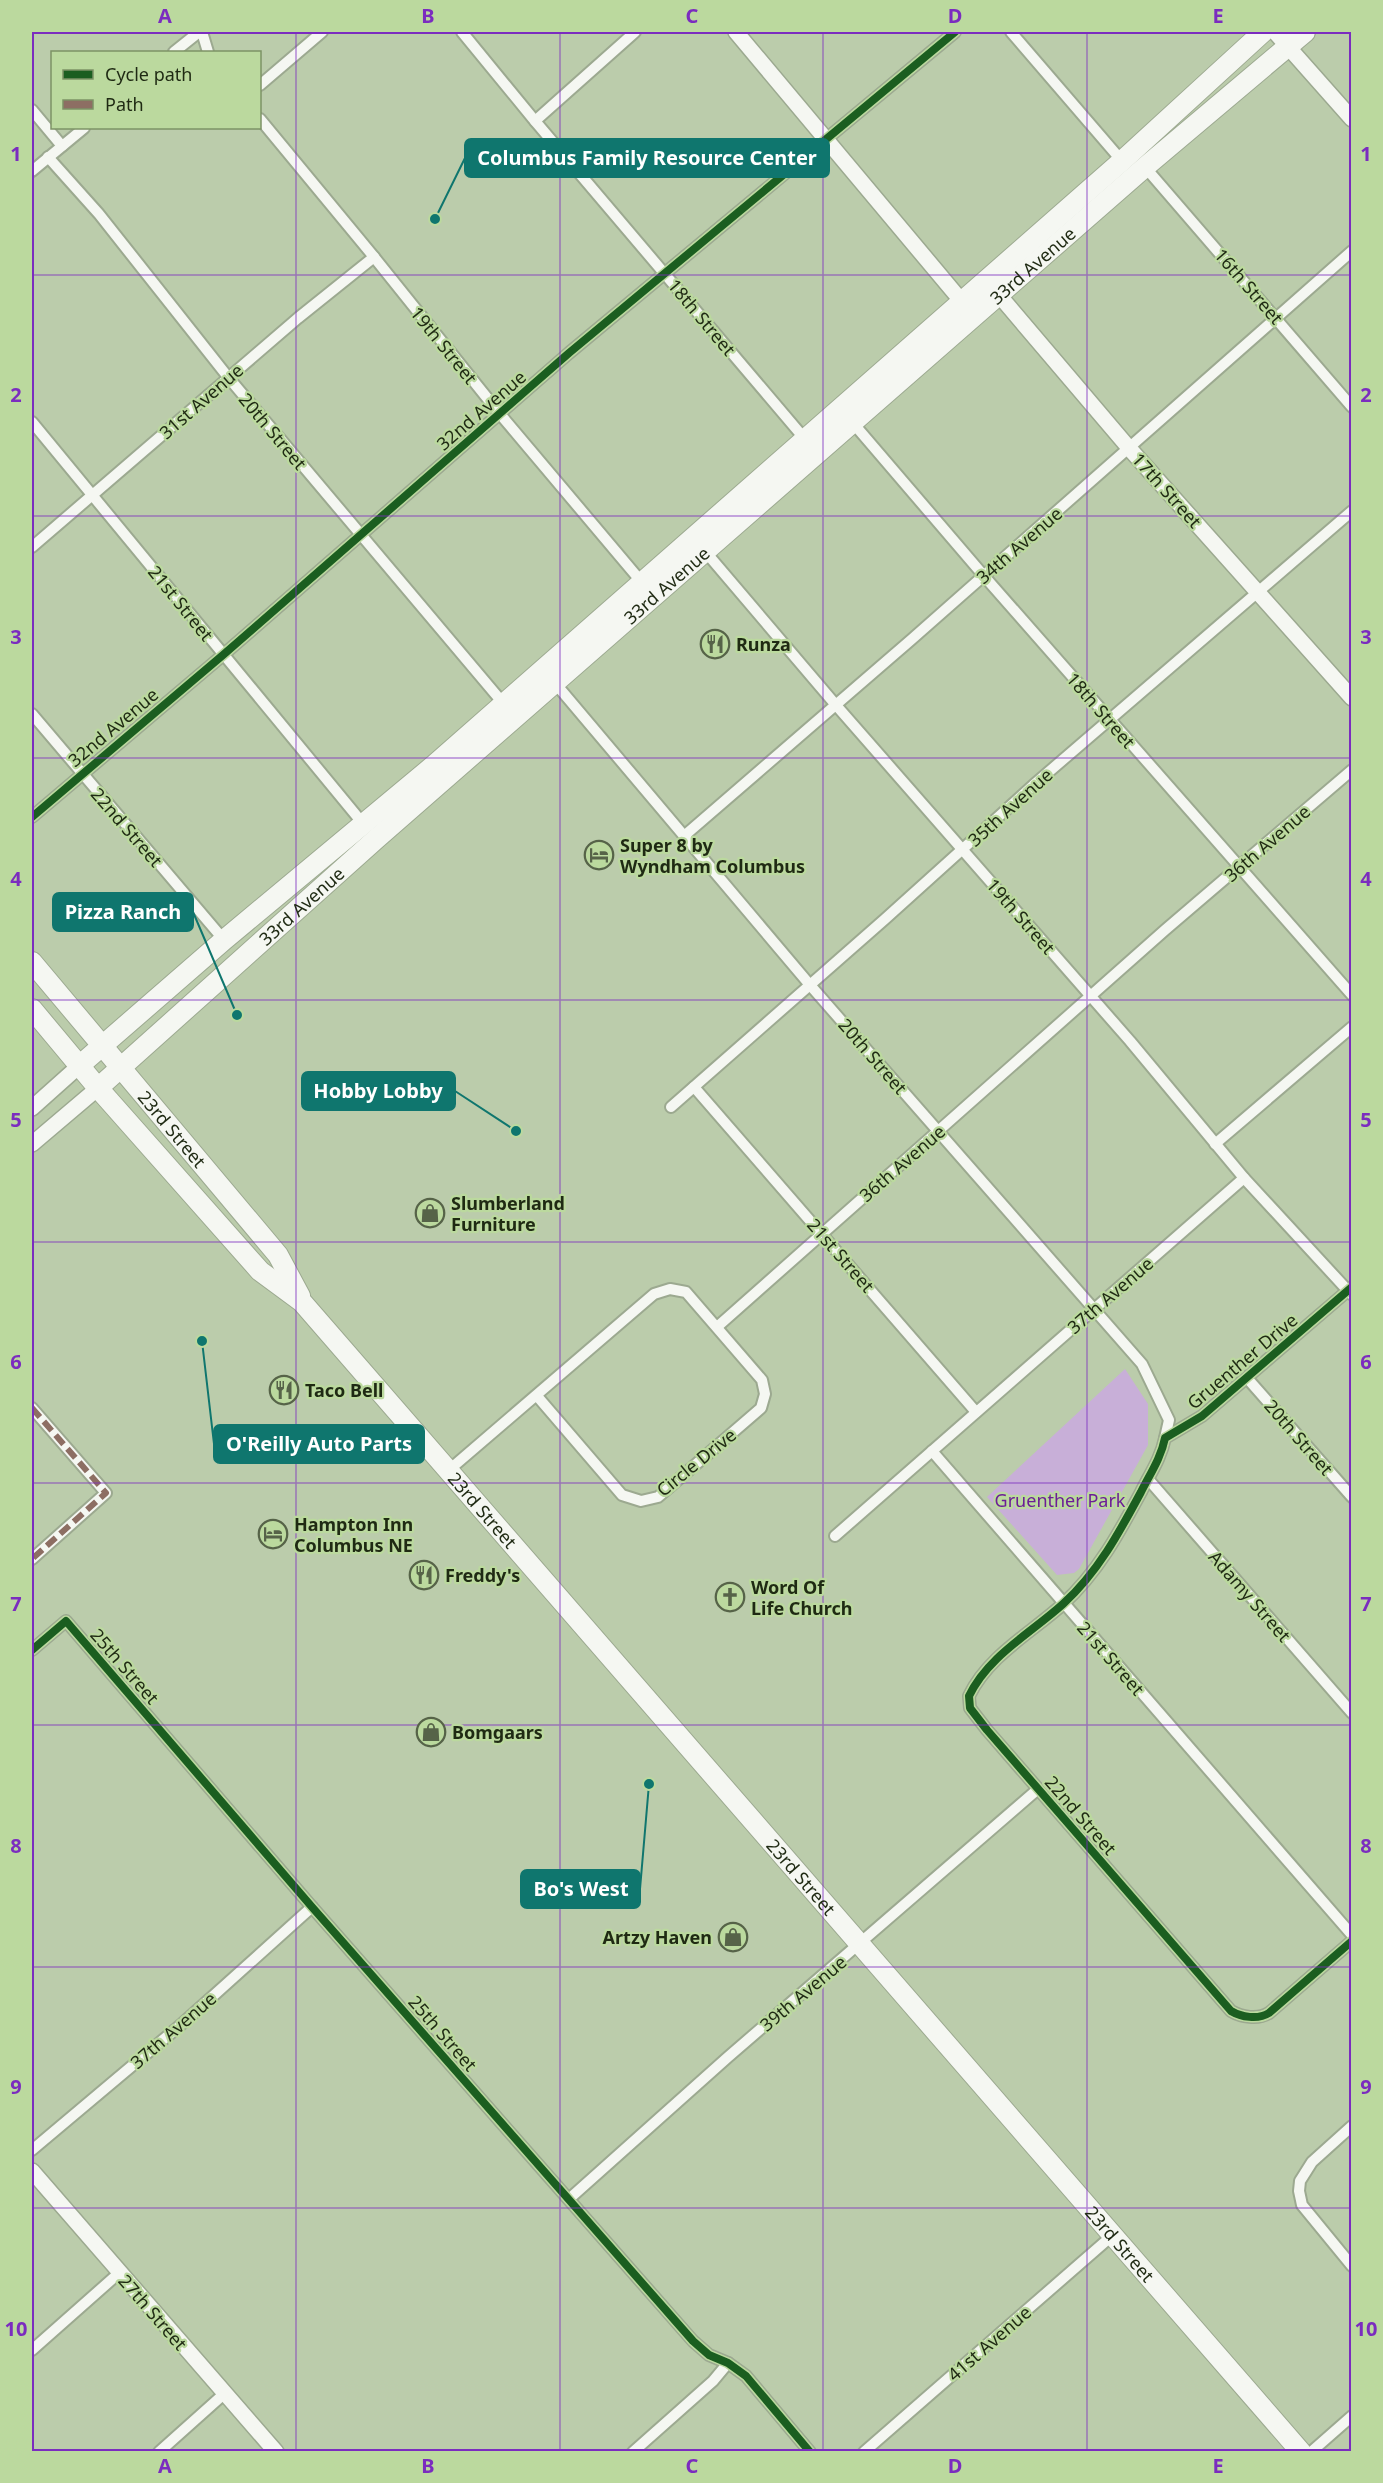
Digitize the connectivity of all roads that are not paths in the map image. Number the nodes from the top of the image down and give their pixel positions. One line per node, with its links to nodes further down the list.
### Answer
1 (201, 32): 11 (street); 12 (street)
2 (322, 32): 13 (street)
3 (462, 32): 17 (street, 18th Street)
4 (634, 32): 17 (street)
5 (736, 32): 19 (street)
6 (955, 32): 19 (street, 32nd Avenue)
7 (1011, 32): 22 (street)
8 (1263, 32): 22 (highway, 33rd Avenue)
9 (1305, 32): 10 (highway, 33rd Avenue)
10 (1282, 38): 15 (street); 23 (highway, 33rd Avenue)
11 (175, 51)
12 (208, 51)
13 (261, 84)
14 (32, 110): 20 (street)
15 (1352, 119)
16 (261, 120): 26 (street, 19th Street)
17 (535, 121): 27 (street, 18th Street)
18 (83, 129): 20 (street)
19 (826, 139): 27 (street, 32nd Avenue); 30 (street)
20 (62, 146): 21 (street)
21 (48, 157): 24 (street); 33 (street, 20th Street)
22 (1122, 160): 28 (highway, 33rd Avenue)
23 (1145, 167): 29 (highway, 33rd Avenue); 32 (street, 16th Street)
24 (32, 171)
25 (1352, 251): 32 (street, 34th Avenue)
26 (374, 257): 33 (street, 31st Avenue); 35 (street, 19th Street)
27 (665, 273): 35 (street, 32nd Avenue); 38 (street, 18th Street)
28 (985, 279): 29 (street, 17th Street); 30 (highway, 33rd Avenue)
29 (999, 295): 31 (highway, 33rd Avenue); 39 (street, 17th Street)
30 (962, 301): 31 (street); 38 (highway, 33rd Avenue)
31 (974, 316): 37 (highway, 33rd Avenue)
32 (1276, 317): 34 (street, 16th Street); 39 (street, 34th Avenue)
33 (228, 377): 40 (street, 31st Avenue); 42 (street, 20th Street)
34 (1352, 407)
35 (500, 414): 42 (street, 32nd Avenue); 47 (street, 19th Street)
36 (32, 422): 40 (street, 21st Street)
37 (853, 423): 45 (highway, 33rd Avenue); 46 (street, 18th Street)
38 (804, 438): 43 (highway, 33rd Avenue)
39 (1129, 448): 46 (street, 34th Avenue); 48 (street, 17th Street)
40 (92, 495): 44 (street, 31st Avenue); 50 (street, 21st Street)
41 (1352, 511): 48 (street, 35th Avenue)
42 (360, 536): 50 (street, 32nd Avenue); 53 (street, 20th Street)
43 (692, 537): 45 (street, 19th Street); 47 (highway, 33rd Avenue)
44 (32, 547)
45 (706, 552): 49 (highway, 33rd Avenue); 54 (street, 19th Street)
46 (984, 576): 54 (street, 34th Avenue); 56 (street, 18th Street)
47 (641, 582): 49 (street, 19th Street); 53 (highway, 33rd Avenue)
48 (1259, 592): 52 (street, 17th Street); 56 (street, 35th Avenue)
49 (655, 597): 51 (highway, 33rd Avenue)
50 (223, 655): 58 (street, 32nd Avenue); 60 (street, 21st Street)
51 (555, 684): 60 (highway, 33rd Avenue); 61 (street, 20th Street)
52 (1352, 698)
53 (503, 703): 60 (highway, 33rd Avenue)
54 (835, 704): 61 (street, 34th Avenue); 62 (street, 19th Street)
55 (32, 714): 58 (street, 22nd Street)
56 (1110, 720): 62 (street, 35th Avenue); 63 (street, 18th Street)
57 (1352, 770): 63 (street, 36th Avenue)
58 (82, 774): 59 (street, 32nd Avenue); 64 (street, 22nd Street)
59 (32, 817)
60 (370, 832): 64 (highway, 33rd Avenue); 73 (highway, 33rd Avenue)
61 (684, 836): 66 (street, 20th Street)
62 (963, 849): 66 (street, 35th Avenue); 68 (street, 19th Street)
63 (1240, 868): 67 (street, 18th Street); 68 (street, 36th Avenue)
64 (224, 940): 71 (highway, 33rd Avenue)
65 (32, 962): 71 (highway, 23rd Street)
66 (810, 984): 75 (street, 35th Avenue); 78 (street, 20th Street)
67 (1352, 995)
68 (1091, 996): 78 (street, 36th Avenue); 80 (street, 19th Street)
69 (32, 1009): 72 (highway, 23rd Street)
70 (1352, 1027): 80 (street)
71 (101, 1046): 72 (highway, 33rd Avenue); 73 (highway, 23rd Street)
72 (79, 1066): 74 (highway, 23rd Street); 77 (street, 33rd Avenue)
73 (120, 1068): 74 (highway, 33rd Avenue); 84 (highway, 23rd Street)
74 (98, 1088): 79 (street, 33rd Avenue); 84 (highway, 23rd Street)
75 (694, 1088): 76 (street, 35th Avenue); 82 (street, 21st Street)
76 (671, 1107)
77 (32, 1108)
78 (938, 1132): 82 (street, 36th Avenue); 85 (street, 20th Street)
79 (32, 1144)
80 (1215, 1144): 81 (street, 19th Street)
81 (1244, 1178): 83 (street, 19th Street); 85 (street, 37th Avenue)
82 (822, 1233): 86 (street, 36th Avenue); 90 (street, 21st Street)
83 (1350, 1290): 87 (street, Gruenther Drive)
84 (302, 1302): 93 (highway, 23rd Street)
85 (1094, 1309): 90 (street, 37th Avenue); 91 (street, 20th Street)
86 (717, 1327): 88 (street); 88 (street, Circle Drive)
87 (1247, 1378): 91 (street, Gruenther Drive); 95 (street, 20th Street)
88 (537, 1396): 93 (street)
89 (32, 1408): 97 (street)
90 (976, 1412): 92 (street)
91 (1165, 1438): 94 (street)
92 (932, 1451): 96 (street); 98 (street, 21st Street)
93 (449, 1470): 105 (highway, 23rd Street)
94 (1148, 1479): 98 (street); 100 (street, Adamy Street)
95 (1352, 1497)
96 (835, 1536)
97 (32, 1559)
98 (1063, 1603): 101 (street, 22nd Street); 103 (street, 21st Street)
99 (32, 1650): 102 (street, 25th Street)
100 (1352, 1713)
101 (1038, 1789): 104 (street, 22nd Street); 105 (street, 39th Avenue)
102 (312, 1907): 107 (street, 37th Avenue); 109 (street, 25th Street)
103 (1352, 1935)
104 (1352, 1941)
105 (860, 1945): 109 (street, 39th Avenue); 110 (highway, 23rd Street)
106 (1352, 2126): 111 (street)
107 (32, 2150)
108 (32, 2171): 112 (street, 27th Street)
109 (569, 2199): 114 (street, 25th Street)
110 (1114, 2234): 121 (street, 41st Avenue); 122 (highway, 23rd Street)
111 (1352, 2266)
112 (119, 2273): 113 (street); 115 (street, 27th Street)
113 (32, 2350)
114 (728, 2363): 119 (street); 120 (street, 25th Street)
115 (225, 2393): 117 (street); 118 (street, 27th Street)
116 (1352, 2416): 123 (street)
117 (159, 2451)
118 (276, 2451)
119 (633, 2451)
120 (810, 2451)
121 (864, 2451)
122 (1301, 2451)
123 (1311, 2451)

